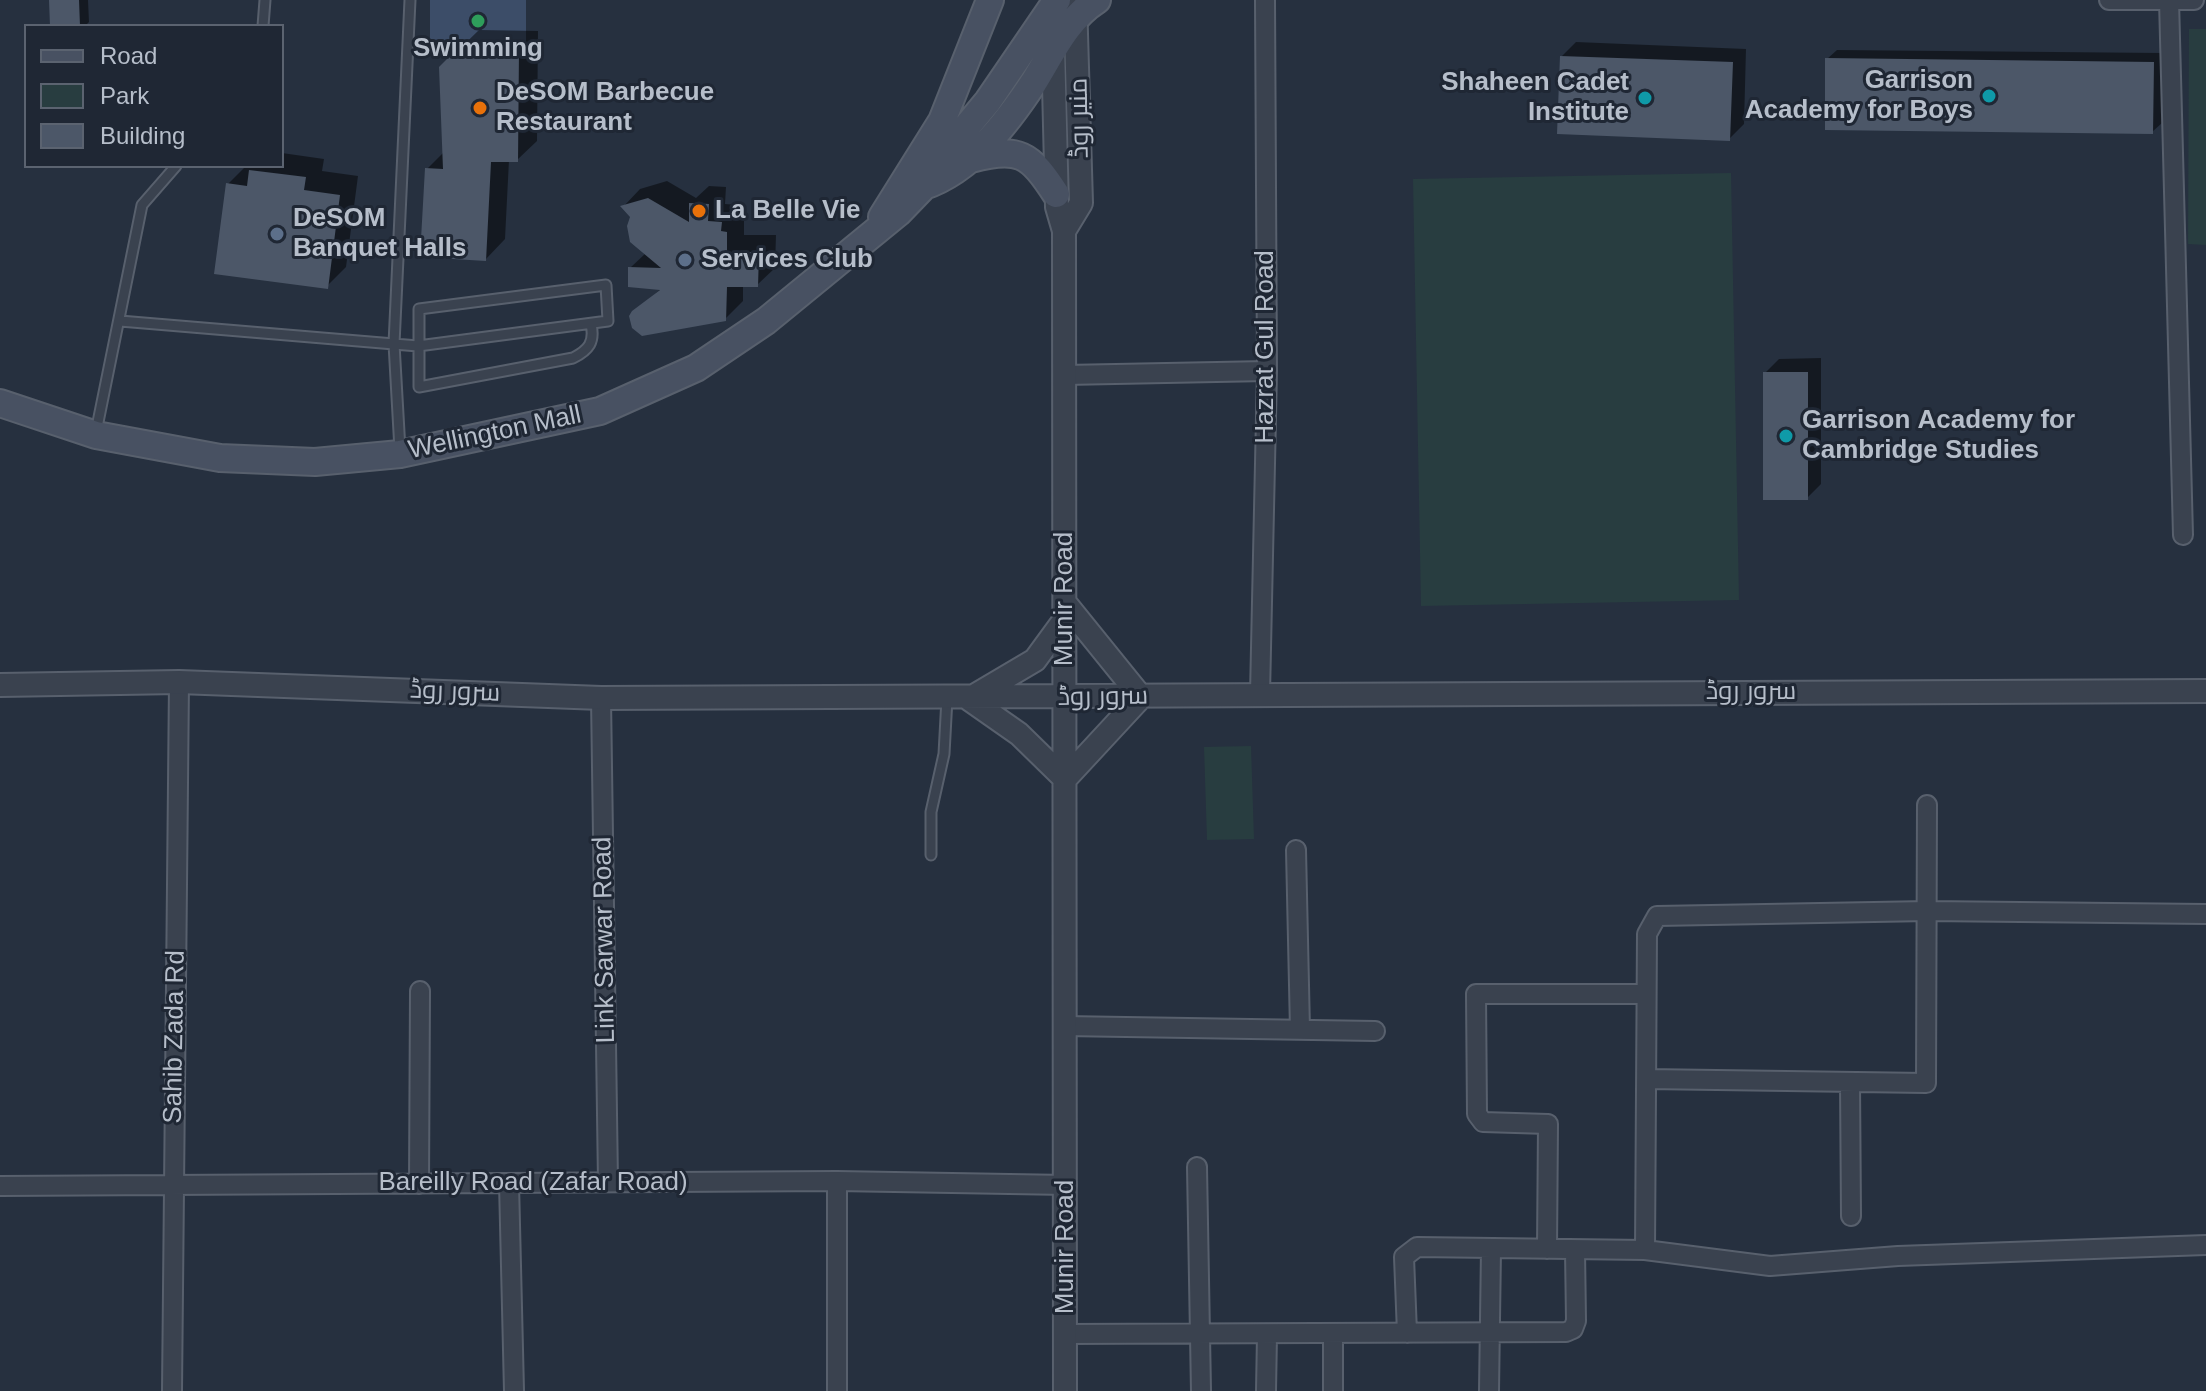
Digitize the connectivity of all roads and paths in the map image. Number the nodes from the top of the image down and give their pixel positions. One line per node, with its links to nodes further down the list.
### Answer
1 (265, 0): 10 (lane)
2 (410, 0): 20 (lane)
3 (990, 0): 17 (main road)
4 (1097, 0): 9 (main road)
5 (1265, 0): 22 (street, Hazrat Gul Road)
6 (2109, 0): 7 (street)
7 (2169, 0): 8 (street); 27 (street)
8 (2194, 0)
9 (1062, 5): 11 (main road, Wellington Mall); 14 (main road, Wellington Mall); 16 (street, منیر روڈ)
10 (263, 24)
11 (1053, 47): 12 (main road, Wellington Mall); 15 (street, Munir Road)
12 (971, 159): 14 (main road, Wellington Mall); 15 (main road)
13 (174, 168): 18 (lane)
14 (924, 186): 17 (main road, Wellington Mall)
15 (1056, 194): 16 (street, Munir Road)
16 (1064, 231): 23 (street, Munir Road)
17 (873, 235): 26 (main road, Wellington Mall)
18 (120, 321): 20 (lane); 25 (lane)
19 (591, 324): 21 (lane); 21 (lane); 21 (lane)
20 (394, 344): 21 (lane); 26 (lane)
21 (418, 346)
22 (1267, 371): 23 (street); 32 (street, Hazrat Gul Road)
23 (1065, 375): 28 (street, Munir Road)
24 (0, 403): 25 (main road, Wellington Mall)
25 (96, 435): 26 (main road, Wellington Mall)
26 (400, 454)
27 (2183, 535)
28 (1065, 611): 33 (street); 35 (street); 36 (street, Munir Road)
29 (179, 682): 30 (street, سرور روڈ); 34 (street, سرور روڈ); 55 (street, Sahib Zada Rd)
30 (0, 685)
31 (2206, 691): 32 (street, سرور روڈ)
32 (1260, 694): 33 (street, سرور روڈ)
33 (1141, 697): 36 (street, سرور روڈ); 37 (street)
34 (601, 698): 35 (street, سرور روڈ); 52 (street, Link Sarwar Road)
35 (958, 698): 36 (street, سرور روڈ); 37 (street); 40 (lane)
36 (1065, 698): 37 (street, Munir Road)
37 (1065, 779): 45 (street, Munir Road)
38 (1927, 805): 41 (street)
39 (1296, 850): 46 (street)
40 (931, 855)
41 (1928, 911): 42 (street); 44 (street); 49 (street)
42 (2206, 914)
43 (420, 991): 54 (street)
44 (1645, 994): 48 (street); 61 (street)
45 (1064, 1026): 46 (street); 56 (street, Munir Road)
46 (1300, 1030): 47 (street)
47 (1375, 1031)
48 (1647, 1079): 49 (street); 63 (street)
49 (1850, 1083): 58 (street)
50 (1197, 1167): 64 (street)
51 (837, 1181): 52 (street, Bareilly Road (Zafar Road)); 56 (street, Bareilly Road (Zafar Road)); 72 (street)
52 (608, 1182): 53 (street, Bareilly Road (Zafar Road))
53 (509, 1183): 54 (street, Bareilly Road (Zafar Road)); 71 (street)
54 (419, 1184): 55 (street, Bareilly Road (Zafar Road))
55 (174, 1185): 57 (street, Bareilly Road (Zafar Road)); 70 (street, Sahib Zada Rd)
56 (1067, 1185): 67 (street, Munir Road)
57 (0, 1186)
58 (1851, 1216)
59 (2206, 1245): 63 (street)
60 (1491, 1249): 61 (street); 65 (street); 66 (street)
61 (1547, 1249): 62 (street)
62 (1575, 1250): 63 (street); 65 (street)
63 (1645, 1250)
64 (1201, 1332): 67 (street); 68 (street); 74 (street)
65 (1489, 1332): 66 (street); 77 (street)
66 (1407, 1333): 69 (street)
67 (1065, 1334): 73 (street, Munir Road)
68 (1267, 1335): 69 (street); 75 (street)
69 (1333, 1335): 76 (street)
70 (172, 1391)
71 (514, 1391)
72 (837, 1391)
73 (1065, 1391)
74 (1201, 1391)
75 (1266, 1391)
76 (1333, 1391)
77 (1489, 1391)

